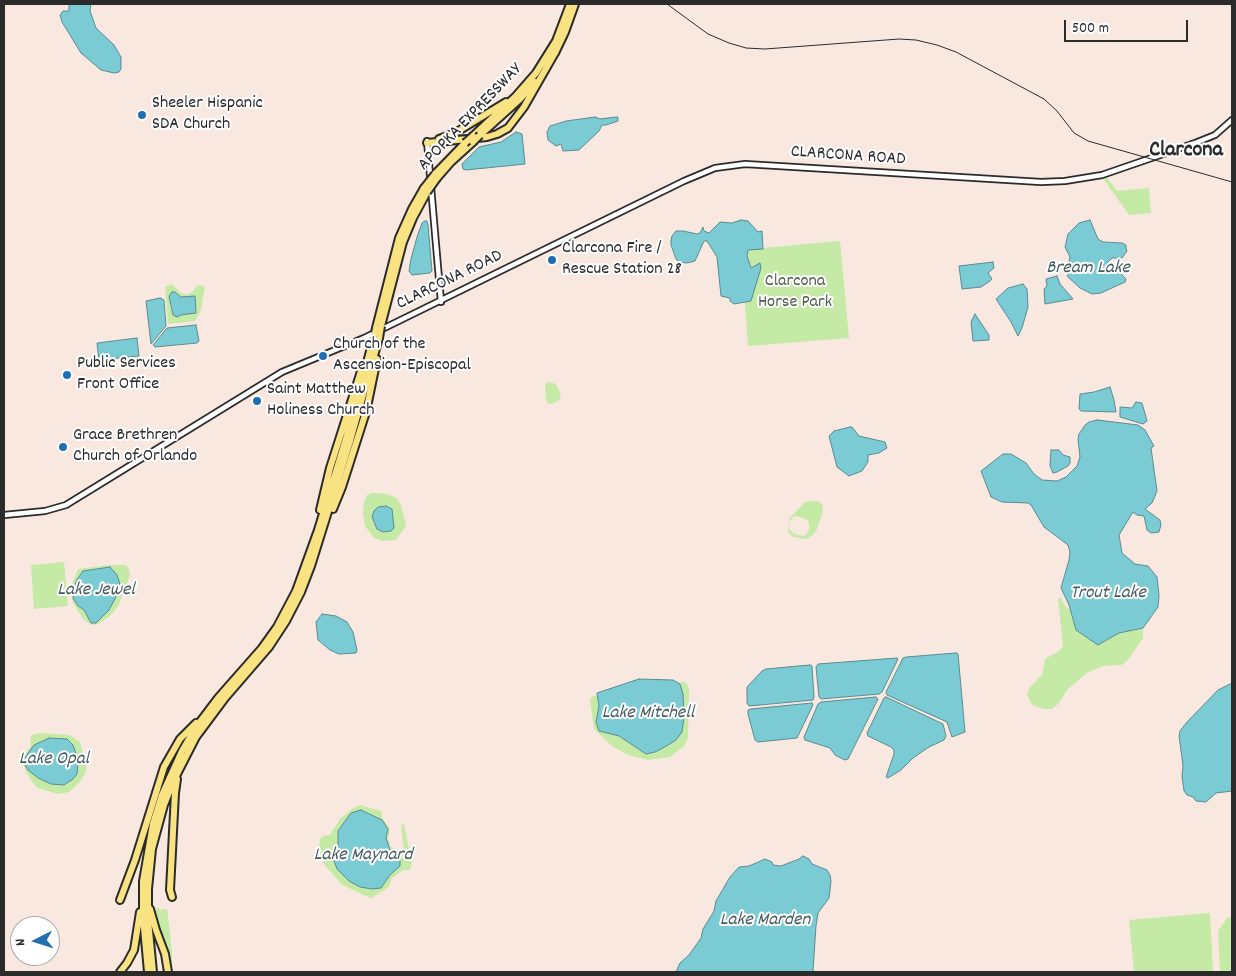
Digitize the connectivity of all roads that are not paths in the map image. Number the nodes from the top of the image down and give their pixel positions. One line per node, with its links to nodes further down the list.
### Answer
1 (570, 4): 3 (highway, APOPKA EXPRESSWAY)
2 (575, 4): 3 (highway, APOPKA EXPRESSWAY)
3 (566, 23): 4 (highway, APOPKA EXPRESSWAY)
4 (562, 33): 5 (highway, APOPKA EXPRESSWAY); 6 (highway, APOPKA EXPRESSWAY)
5 (556, 51): 8 (highway, APOPKA EXPRESSWAY, bridge); 9 (highway)
6 (536, 73): 8 (highway, APOPKA EXPRESSWAY); 9 (highway)
7 (1232, 120): 11 (main road, CLARCONA ROAD)
8 (473, 139): 10 (highway, APOPKA EXPRESSWAY); 10 (highway, APOPKA EXPRESSWAY, bridge)
9 (427, 142): 11 (main road)
10 (436, 176): 12 (highway, APOPKA EXPRESSWAY, bridge)
11 (441, 302): 13 (main road, CLARCONA ROAD)
12 (377, 333): 14 (highway); 14 (highway)
13 (4, 515)
14 (300, 589): 15 (highway)
15 (225, 694): 16 (highway); 17 (highway)
16 (206, 714): 19 (highway); 21 (highway)
17 (187, 752): 18 (highway); 20 (highway)
18 (149, 874): 22 (highway); 24 (highway)
19 (143, 881): 22 (highway); 23 (highway)
20 (172, 897)
21 (120, 900)
22 (149, 971)
23 (120, 972)
24 (168, 972)

